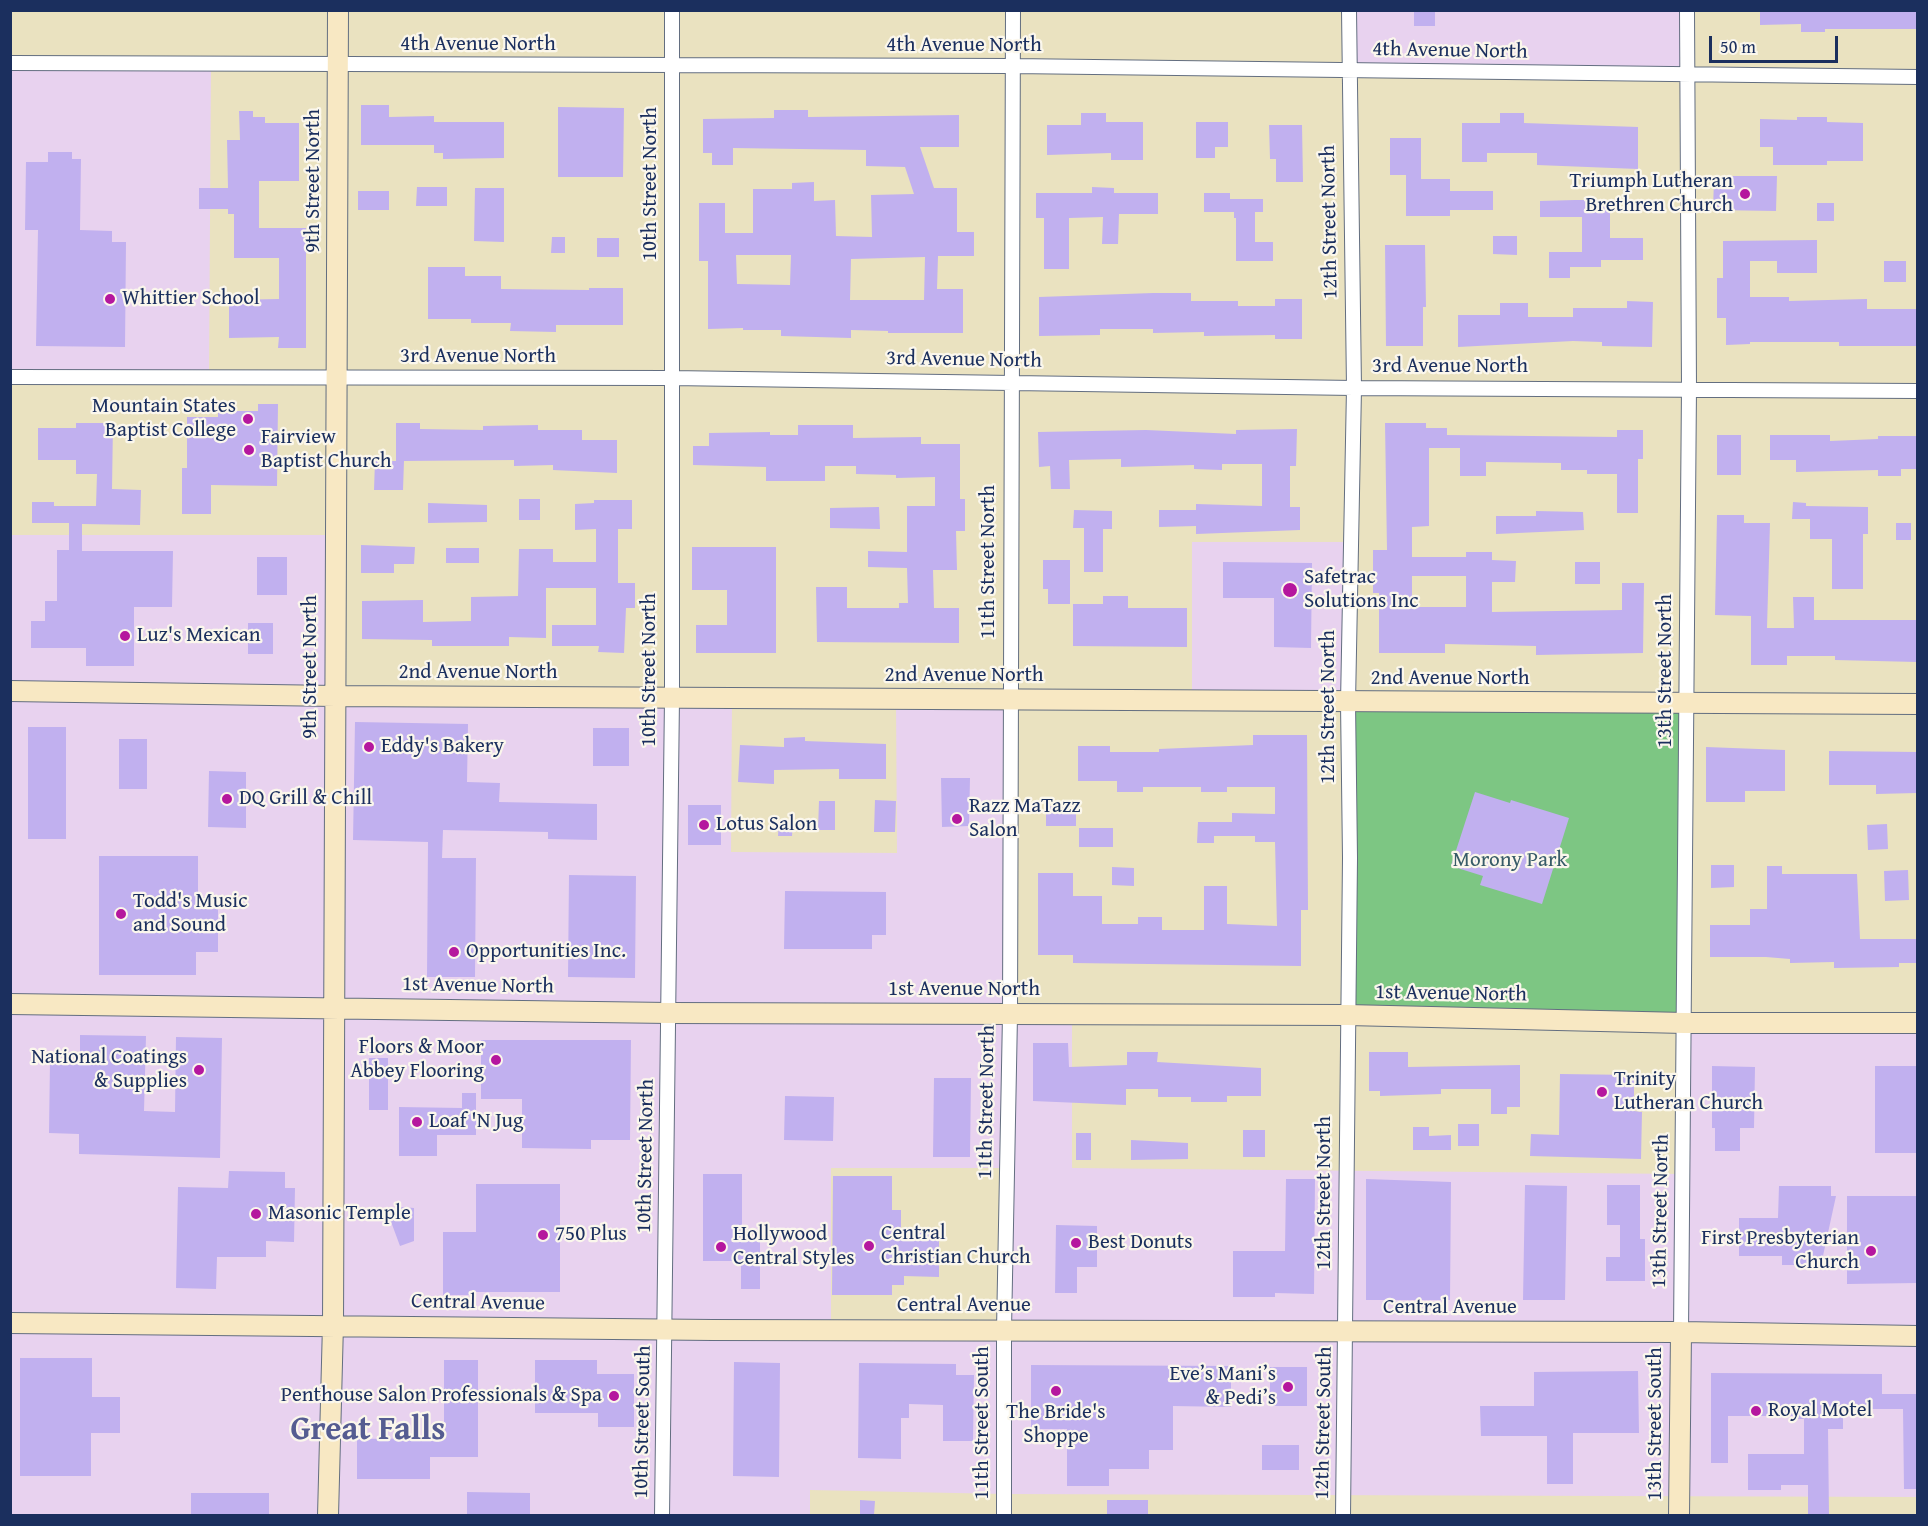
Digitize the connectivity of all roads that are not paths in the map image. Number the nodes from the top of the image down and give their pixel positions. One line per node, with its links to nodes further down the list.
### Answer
1 (338, 10): 7 (main road, 9th Street North)
2 (672, 10): 8 (street, 10th Street North)
3 (1013, 10): 9 (street, 11th Street North)
4 (1349, 10): 10 (street, 12th Street North)
5 (1687, 10): 11 (street, 13th Street North)
6 (10, 63): 7 (street, 4th Avenue North)
7 (338, 66): 8 (street, 4th Avenue North); 14 (main road, 9th Street North)
8 (672, 66): 9 (street, 4th Avenue North); 15 (street, 10th Street North)
9 (1012, 66): 10 (street, 4th Avenue North); 16 (street, 11th Street North)
10 (1348, 70): 11 (street, 4th Avenue North); 17 (street, 12th Street North)
11 (1687, 75): 12 (street, 4th Avenue North); 18 (street, 13th Street North)
12 (1917, 77)
13 (10, 377): 14 (street, 3rd Avenue North)
14 (338, 378): 15 (street, 3rd Avenue North); 21 (main road, 9th Street North)
15 (671, 378): 16 (street, 3rd Avenue North); 22 (street, 10th Street North)
16 (1011, 381): 17 (street, 3rd Avenue North); 23 (street, 11th Street North)
17 (1354, 388): 18 (street, 3rd Avenue North); 24 (street, 12th Street North)
18 (1689, 388): 19 (street, 3rd Avenue North); 25 (street, 13th Street North)
19 (1917, 391)
20 (10, 691): 21 (main road, 2nd Avenue North)
21 (335, 696): 22 (main road, 2nd Avenue North); 28 (main road, 9th Street North)
22 (672, 698): 23 (main road, 2nd Avenue North); 29 (street, 10th Street North)
23 (1010, 700): 24 (main road, 2nd Avenue North); 30 (street, 11th Street North)
24 (1348, 703): 25 (main road, 2nd Avenue North); 31 (street, 12th Street North)
25 (1687, 703): 26 (main road, 2nd Avenue North); 32 (street, 13th Street North)
26 (1917, 704)
27 (10, 1004): 28 (main road, 1st Avenue North)
28 (335, 1008): 29 (main road, 1st Avenue North); 35 (main road, 9th Street North)
29 (669, 1013): 30 (main road, 1st Avenue North); 36 (street, 10th Street North)
30 (1010, 1015): 31 (main road, 1st Avenue North); 37 (street, 11th Street North)
31 (1347, 1015): 32 (main road, 1st Avenue North); 38 (street, 12th Street North)
32 (1684, 1023): 33 (main road, 1st Avenue North); 39 (street, 13th Street North)
33 (1917, 1023)
34 (10, 1323): 35 (main road, Central Avenue)
35 (333, 1324): 36 (main road, Central Avenue); 41 (main road, 9th Street North)
36 (665, 1329): 37 (main road, Central Avenue); 42 (street, 10th Street South)
37 (1004, 1330): 38 (main road, Central Avenue); 43 (street, 11th Street South)
38 (1346, 1332): 39 (main road, Central Avenue); 44 (street, 12th Street South)
39 (1681, 1332): 40 (main road, Central Avenue); 45 (main road, 13th Street South)
40 (1917, 1336)
41 (328, 1515)
42 (662, 1515)
43 (1004, 1515)
44 (1343, 1515)
45 (1679, 1515)

